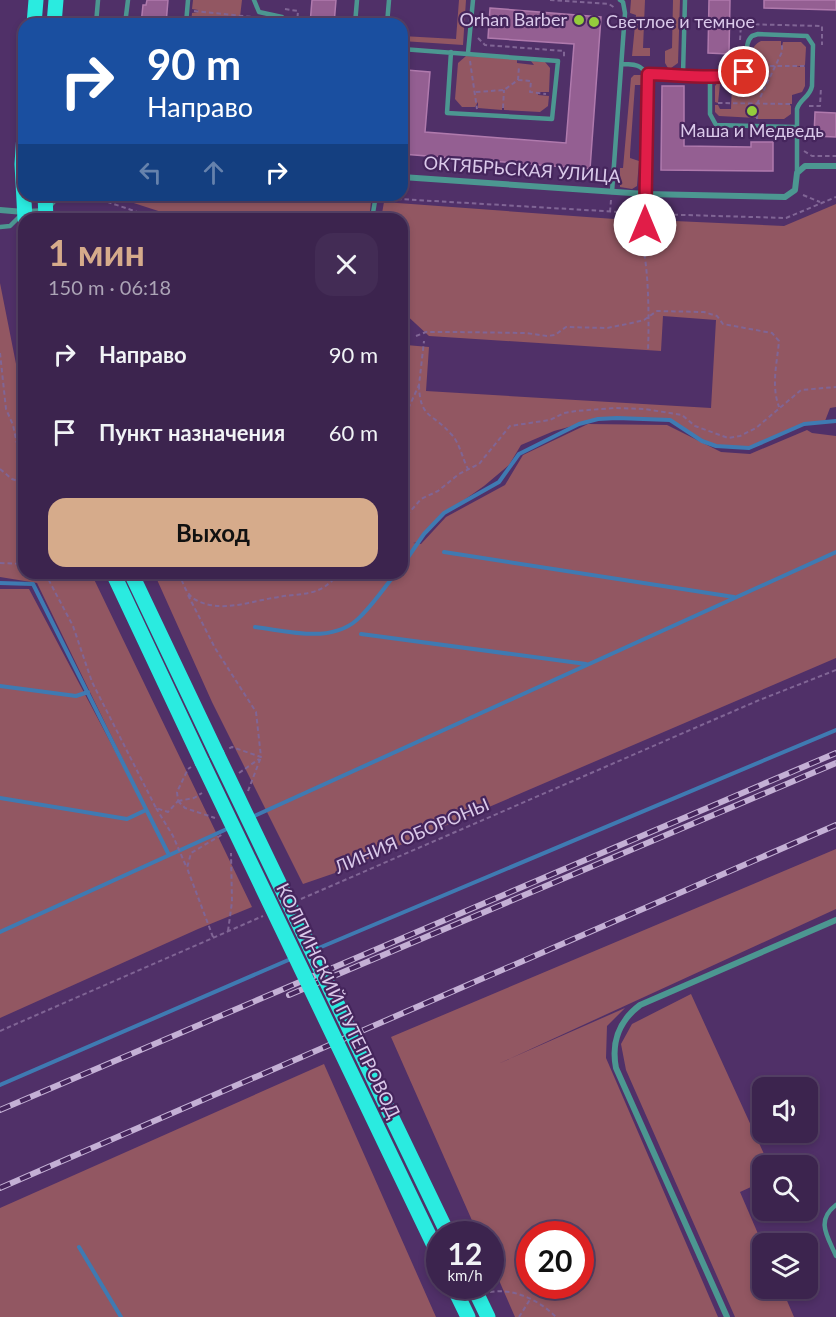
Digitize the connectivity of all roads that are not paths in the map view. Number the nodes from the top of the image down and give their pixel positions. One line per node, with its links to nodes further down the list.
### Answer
1 (36, 0): 12 (main road)
2 (56, 0): 13 (main road)
3 (98, 0): 14 (lane)
4 (128, 0): 15 (lane)
5 (188, 0): 16 (lane)
6 (254, 0): 17 (lane)
7 (357, 0): 18 (lane)
8 (389, 0): 19 (lane)
9 (473, 0): 22 (lane)
10 (685, 0): 25 (lane)
11 (622, 1): 23 (lane)
12 (34, 18)
13 (54, 18)
14 (96, 18)
15 (126, 18)
16 (186, 18)
17 (283, 18)
18 (356, 18)
19 (388, 18)
20 (408, 50): 21 (lane)
21 (451, 52): 22 (lane); 22 (lane)
22 (469, 55)
23 (622, 64): 24 (lane); 31 (lane)
24 (648, 74): 25 (lane); 32 (lane)
25 (683, 74): 26 (lane)
26 (710, 76): 27 (lane); 27 (lane)
27 (796, 127): 29 (lane)
28 (836, 166): 29 (street)
29 (798, 173): 32 (street, ОКТЯБРЬСКАЯ УЛИЦА)
30 (408, 177): 31 (street, ОКТЯБРЬСКАЯ УЛИЦА)
31 (612, 192): 32 (street, ОКТЯБРЬСКАЯ УЛИЦА)
32 (645, 194): 36 (lane)
33 (0, 210): 34 (street)
34 (18, 214)
35 (18, 221): 37 (lane)
36 (645, 225)
37 (0, 227)
38 (115, 579): 43 (main road, КОЛПИНСКИЙ ПУТЕПРОВОД, bridge)
39 (134, 579): 42 (main road, КОЛПИНСКИЙ ПУТЕПРОВОД, bridge)
40 (836, 920): 49 (street)
41 (836, 1205): 44 (lane)
42 (442, 1221)
43 (426, 1230)
44 (836, 1256)
45 (459, 1299): 47 (main road, bridge)
46 (479, 1299): 48 (main road, bridge)
47 (468, 1317)
48 (488, 1317)
49 (727, 1317)

